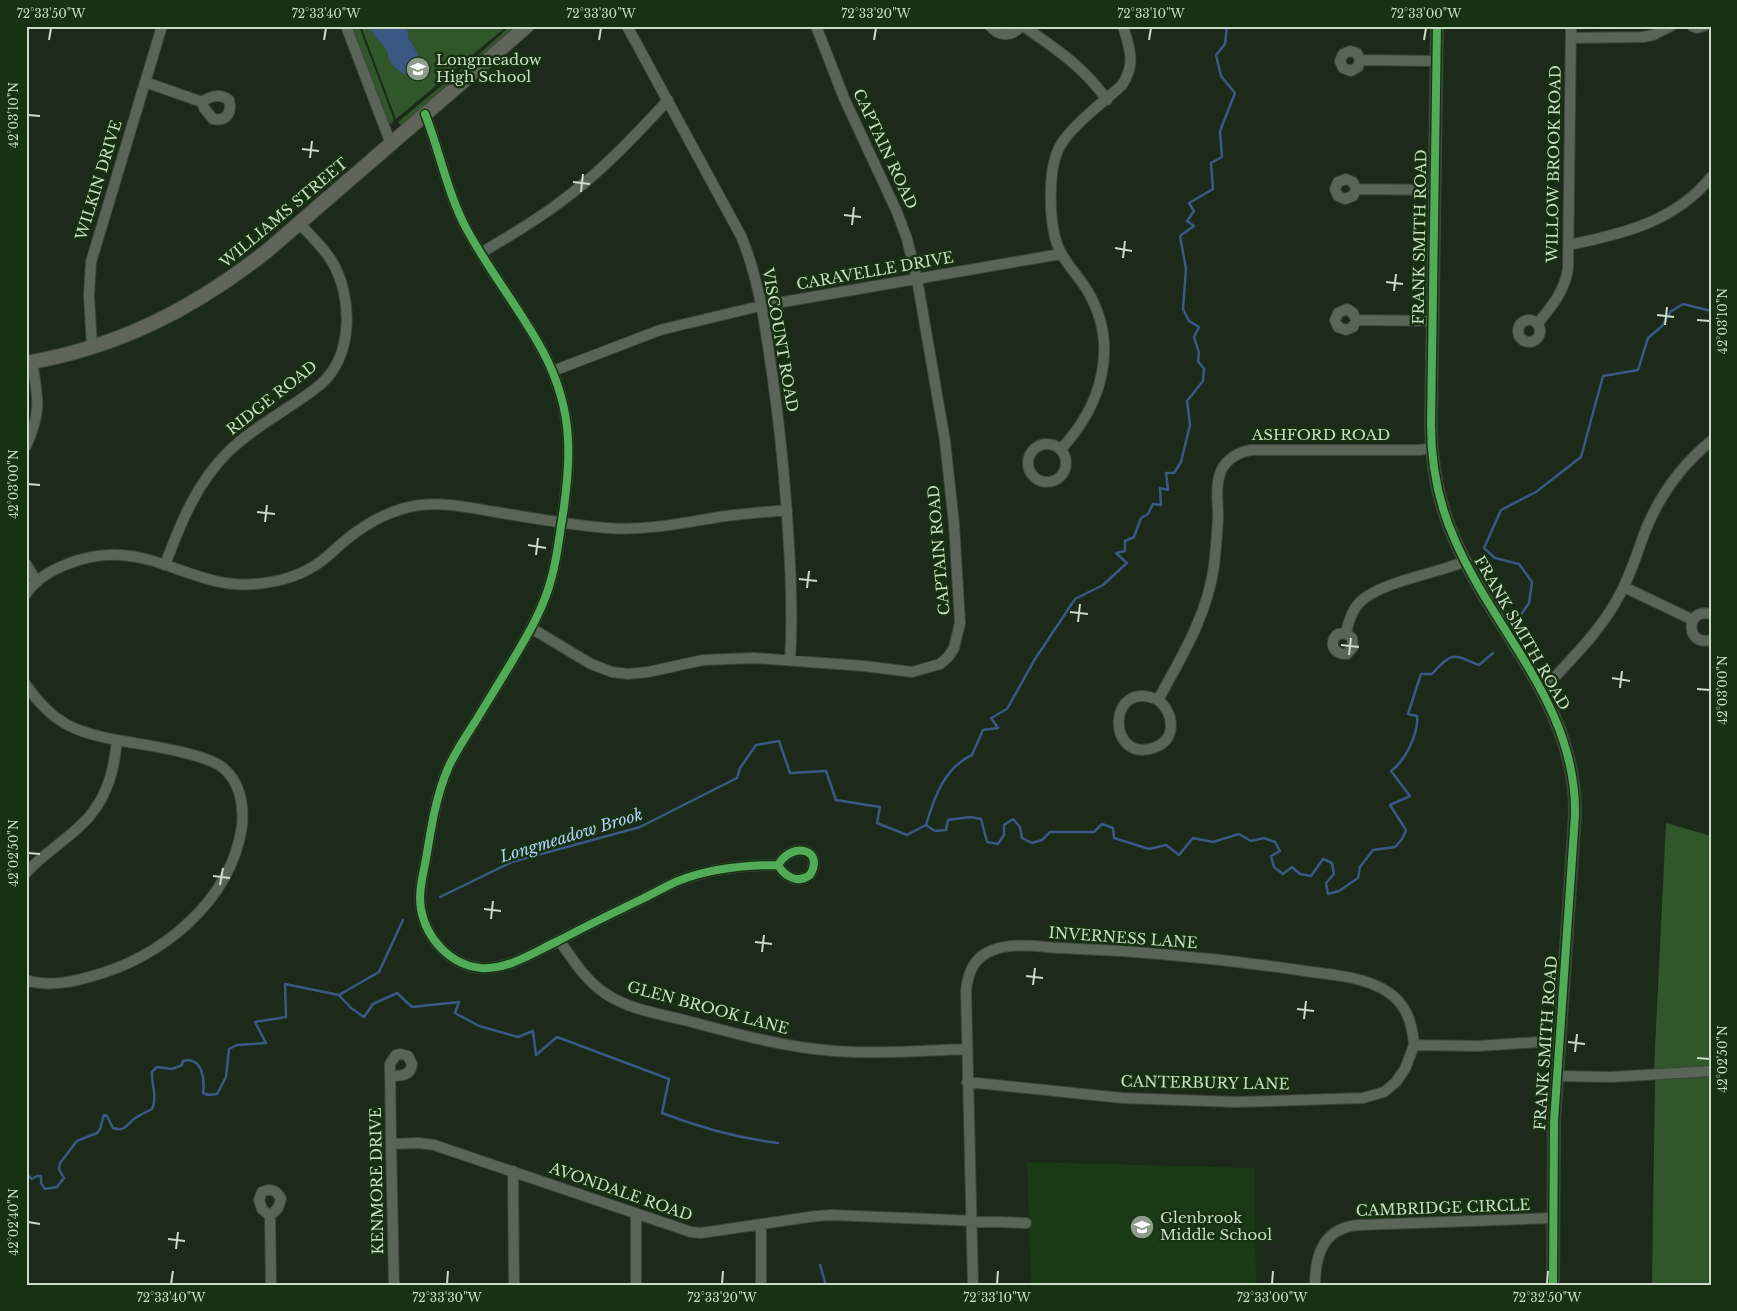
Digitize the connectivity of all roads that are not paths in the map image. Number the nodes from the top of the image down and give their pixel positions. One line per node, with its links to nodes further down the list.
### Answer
1 (162, 26): 17 (street, WILKIN DRIVE)
2 (346, 26): 22 (street)
3 (527, 26): 21 (main road, WILLIAMS STREET)
4 (628, 26): 18 (street, VISCOUNT ROAD)
5 (816, 26): 30 (street, CAPTAIN ROAD)
6 (990, 26): 7 (street)
7 (1022, 26): 19 (street)
8 (1123, 26): 19 (street)
9 (1437, 26): 16 (street, FRANK SMITH ROAD)
10 (1571, 26): 14 (street, WILLOW BROOK ROAD)
11 (1671, 26): 14 (street)
12 (1692, 26): 13 (street)
13 (1704, 26)
14 (1571, 38): 27 (street, WILLOW BROOK ROAD)
15 (1360, 60): 16 (street)
16 (1436, 61): 25 (street, FRANK SMITH ROAD)
17 (145, 82): 20 (street); 35 (street, WILKIN DRIVE)
18 (668, 100): 28 (street); 31 (street, VISCOUNT ROAD)
19 (1107, 100): 29 (street)
20 (202, 102)
21 (425, 114): 22 (main road, WILLIAMS STREET); 28 (street)
22 (391, 144): 26 (main road, WILLIAMS STREET)
23 (1711, 177): 27 (street)
24 (1356, 189): 25 (street)
25 (1434, 190): 33 (street, FRANK SMITH ROAD)
26 (300, 223): 35 (main road, WILLIAMS STREET); 46 (street, RIDGE ROAD)
27 (1569, 245): 34 (street, WILLOW BROOK ROAD)
28 (481, 253): 37 (street)
29 (1061, 254): 30 (street, CARAVELLE DRIVE); 41 (street)
30 (917, 279): 31 (street, CARAVELLE DRIVE); 55 (street, CAPTAIN ROAD)
31 (760, 306): 37 (street, CARAVELLE DRIVE); 42 (street, VISCOUNT ROAD)
32 (1356, 320): 33 (street)
33 (1432, 320): 40 (street, FRANK SMITH ROAD)
34 (1538, 323)
35 (92, 346): 36 (main road, WILLIAMS STREET)
36 (29, 362): 39 (street)
37 (553, 371): 43 (street)
38 (1711, 441): 48 (street)
39 (26, 446)
40 (1432, 448): 44 (street, FRANK SMITH ROAD); 58 (street, ASHFORD ROAD)
41 (1061, 449)
42 (787, 510): 43 (street); 55 (street, VISCOUNT ROAD)
43 (562, 522): 46 (street); 52 (street)
44 (1466, 562): 53 (street); 57 (street, FRANK SMITH ROAD)
45 (26, 564): 47 (street)
46 (164, 565): 47 (street)
47 (37, 582): 49 (street)
48 (1624, 588): 51 (street); 57 (street)
49 (26, 594)
50 (1711, 614): 51 (street)
51 (1693, 620): 54 (street)
52 (531, 628): 55 (street, CAPTAIN ROAD); 62 (street)
53 (1346, 633)
54 (1711, 640)
55 (790, 659)
56 (26, 685): 59 (street)
57 (1542, 691): 64 (street, FRANK SMITH ROAD)
58 (1158, 700): 58 (street)
59 (116, 740): 61 (street); 63 (street)
60 (778, 865): 62 (street)
61 (26, 873)
62 (559, 940): 66 (street, GLEN BROOK LANE)
63 (26, 980)
64 (1558, 1042): 65 (street); 69 (street, FRANK SMITH ROAD)
65 (1414, 1045): 66 (street, INVERNESS LANE); 70 (street, CANTERBURY LANE)
66 (967, 1049): 70 (street, INVERNESS LANE)
67 (1711, 1071): 69 (street)
68 (390, 1076): 71 (street, KENMORE DRIVE)
69 (1557, 1076): 75 (street, FRANK SMITH ROAD)
70 (967, 1082): 76 (street, INVERNESS LANE)
71 (391, 1144): 72 (street, AVONDALE ROAD); 80 (street, KENMORE DRIVE)
72 (513, 1171): 73 (street, AVONDALE ROAD); 81 (street)
73 (636, 1214): 78 (street, AVONDALE ROAD); 82 (street)
74 (270, 1216): 79 (street)
75 (1553, 1218): 85 (street, CAMBRIDGE CIRCLE); 86 (street, FRANK SMITH ROAD)
76 (970, 1221): 77 (street, AVONDALE ROAD); 78 (street, AVONDALE ROAD); 84 (street, INVERNESS LANE)
77 (1026, 1223)
78 (761, 1224): 83 (street)
79 (271, 1285)
80 (394, 1285)
81 (514, 1285)
82 (636, 1285)
83 (761, 1285)
84 (973, 1285)
85 (1315, 1285)
86 (1553, 1285)

